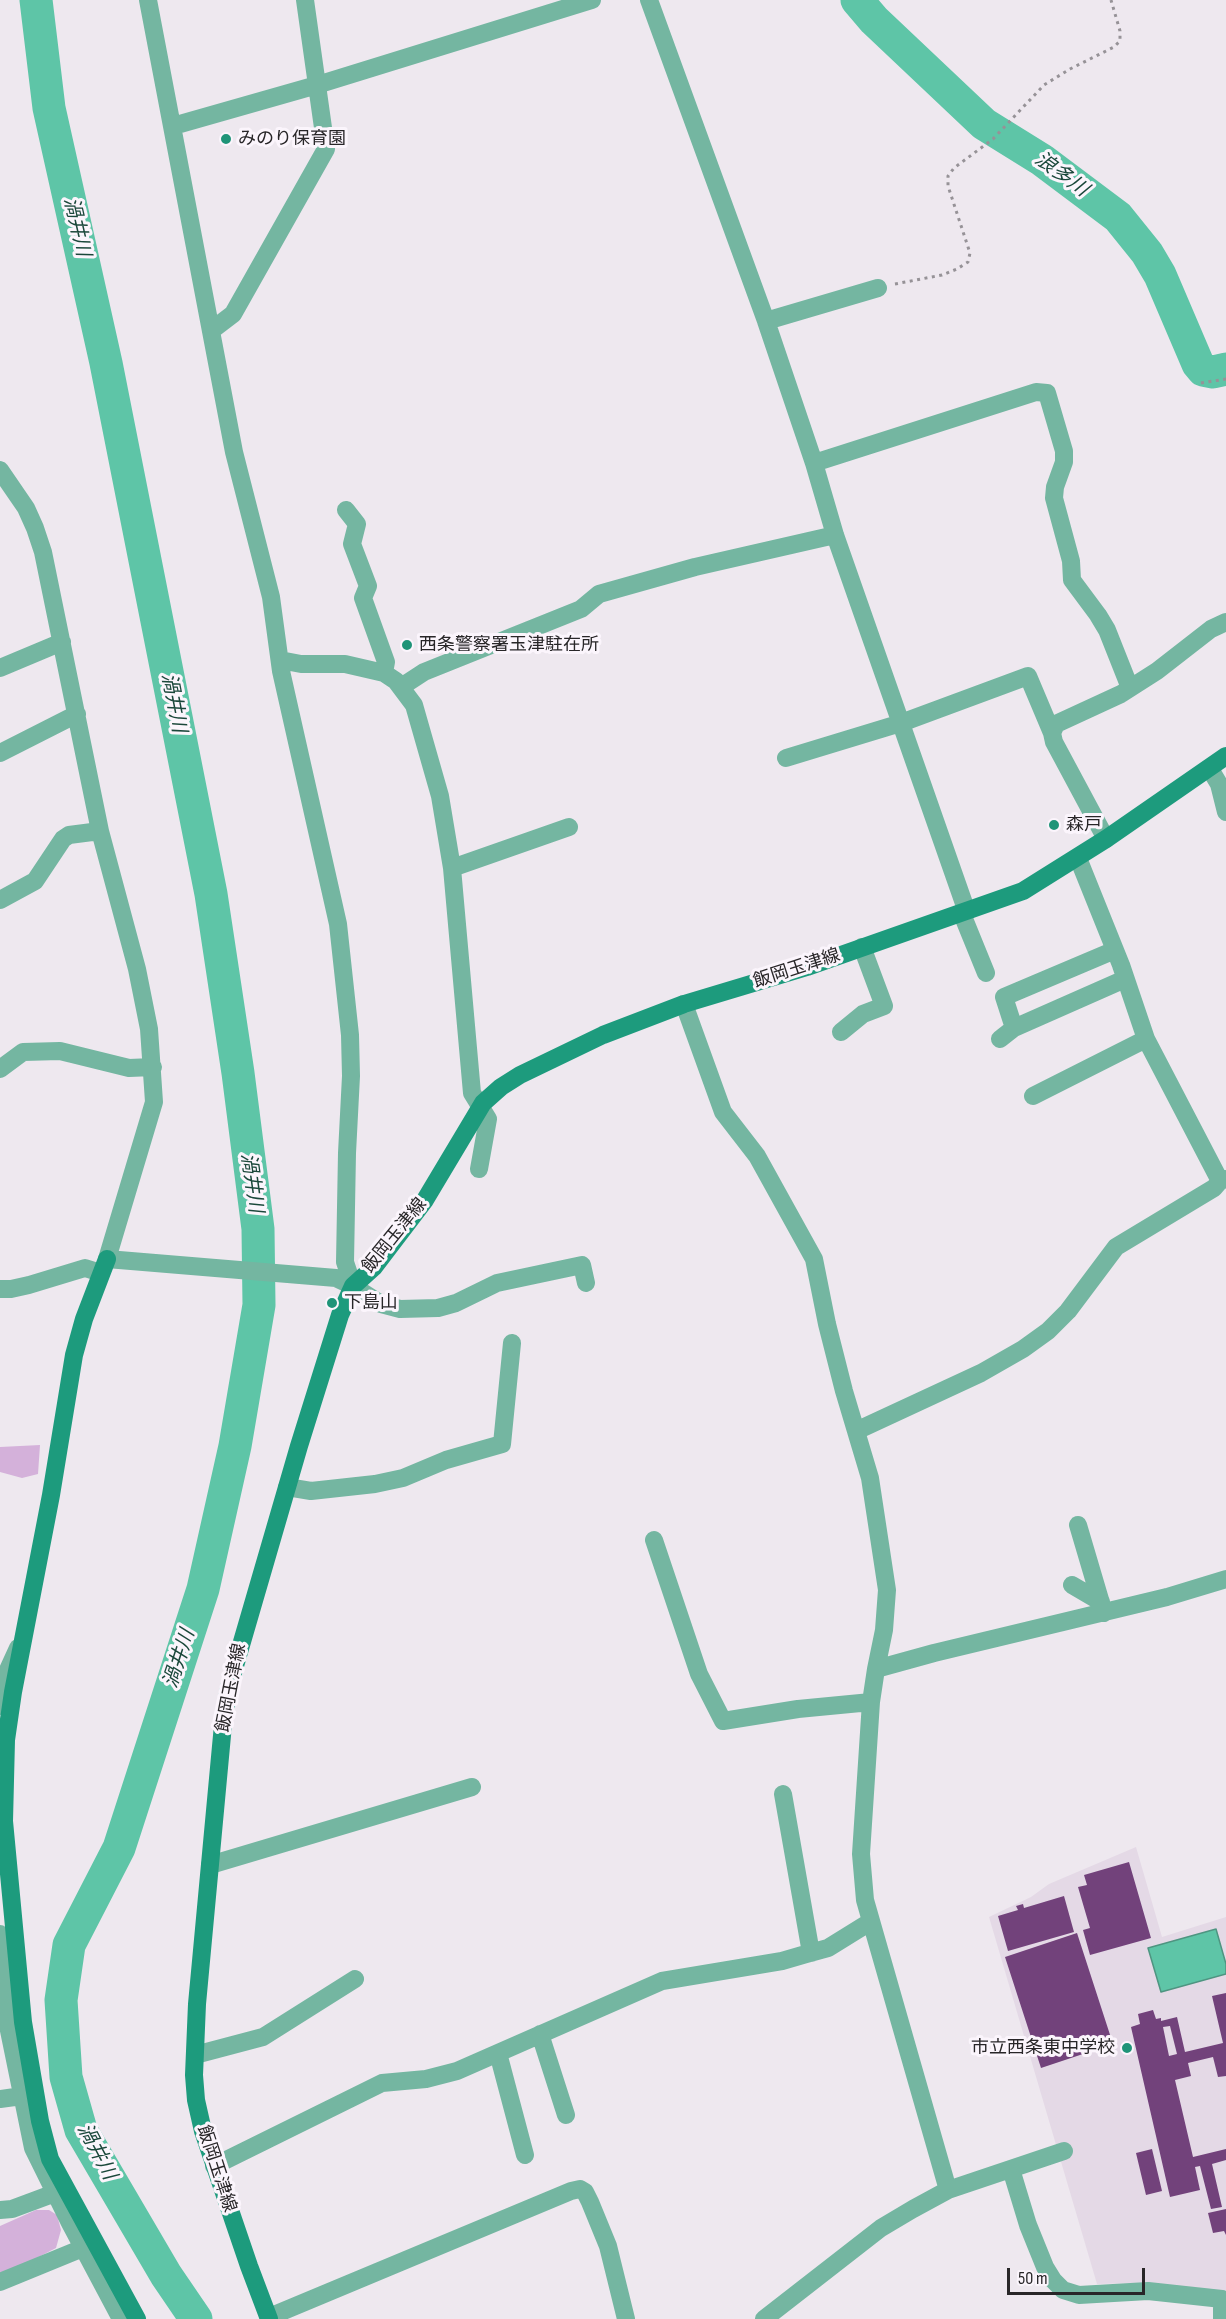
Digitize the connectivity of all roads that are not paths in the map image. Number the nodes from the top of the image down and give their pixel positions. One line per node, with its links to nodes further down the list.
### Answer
1 (148, 0): 6 (street)
2 (305, 0): 5 (street)
3 (592, 0): 5 (street)
4 (649, 0): 8 (street)
5 (317, 85): 6 (street); 9 (street)
6 (173, 126): 9 (street)
7 (878, 288): 8 (street)
8 (766, 321): 10 (street)
9 (212, 330): 16 (street)
10 (814, 463): 13 (street); 20 (street)
11 (0, 471): 15 (street)
12 (346, 510): 18 (street)
13 (835, 535): 19 (street); 22 (street)
14 (1226, 622): 20 (street)
15 (62, 642): 17 (street); 21 (street)
16 (280, 660): 18 (street); 51 (street)
17 (0, 668)
18 (384, 673): 19 (street)
19 (401, 687): 33 (street)
20 (1130, 688): 23 (street)
21 (77, 714): 24 (street); 30 (street)
22 (901, 723): 23 (street); 26 (street); 35 (street)
23 (1052, 732): 31 (street)
24 (0, 753)
25 (1226, 756): 27 (main road, 飯岡玉津線)
26 (786, 758)
27 (1210, 769): 28 (street); 31 (main road, 飯岡玉津線)
28 (1226, 812)
29 (569, 827): 33 (street)
30 (100, 831): 34 (street); 43 (street)
31 (1106, 839): 32 (main road, 飯岡玉津線)
32 (1078, 858): 35 (main road, 飯岡玉津線); 37 (street)
33 (452, 867): 46 (street)
34 (0, 900)
35 (964, 913): 36 (main road, 飯岡玉津線); 38 (street)
36 (862, 947): 40 (main road, 飯岡玉津線); 41 (street)
37 (1115, 950): 39 (street); 39 (street)
38 (986, 974)
39 (1125, 979): 42 (street)
40 (684, 1004): 46 (main road, 飯岡玉津線); 54 (street)
41 (841, 1032)
42 (1146, 1039): 45 (street); 48 (street)
43 (153, 1067): 44 (street); 49 (street)
44 (0, 1069)
45 (1033, 1096)
46 (480, 1108): 47 (street); 51 (main road, 飯岡玉津線)
47 (479, 1169)
48 (1223, 1180): 54 (street)
49 (104, 1266): 51 (street); 52 (street); 61 (main road)
50 (586, 1283): 51 (street)
51 (353, 1286): 55 (main road, 飯岡玉津線)
52 (0, 1289)
53 (512, 1343): 55 (street)
54 (856, 1431): 62 (street)
55 (287, 1487): 68 (main road, 飯岡玉津線)
56 (1078, 1525): 60 (street)
57 (654, 1540): 64 (street)
58 (1226, 1580): 60 (street)
59 (1072, 1585): 60 (street)
60 (1102, 1608): 62 (street)
61 (24, 1635): 63 (street); 91 (main road)
62 (876, 1669): 64 (street)
63 (3, 1676): 65 (street)
64 (871, 1702): 69 (street)
65 (0, 1706)
66 (472, 1787): 68 (street)
67 (783, 1794): 71 (street)
68 (210, 1865): 75 (main road, 飯岡玉津線)
69 (870, 1922): 71 (street); 83 (street)
70 (0, 1934): 76 (street)
71 (811, 1953): 73 (street)
72 (355, 1979): 75 (street)
73 (540, 2034): 74 (street); 78 (street)
74 (498, 2053): 80 (street); 81 (street)
75 (195, 2055): 81 (main road, 飯岡玉津線)
76 (22, 2096): 77 (street); 84 (street)
77 (0, 2099)
78 (566, 2115)
79 (1064, 2151): 82 (street)
80 (525, 2155)
81 (214, 2166): 89 (main road, 飯岡玉津線)
82 (1011, 2169): 83 (street); 88 (street)
83 (948, 2190): 93 (street)
84 (54, 2193): 85 (street); 86 (street)
85 (0, 2210)
86 (83, 2248): 87 (street); 90 (street)
87 (0, 2282)
88 (1224, 2299): 94 (street)
89 (269, 2318): 92 (street)
90 (121, 2319)
91 (137, 2319)
92 (626, 2319)
93 (764, 2319)
94 (1222, 2319)

